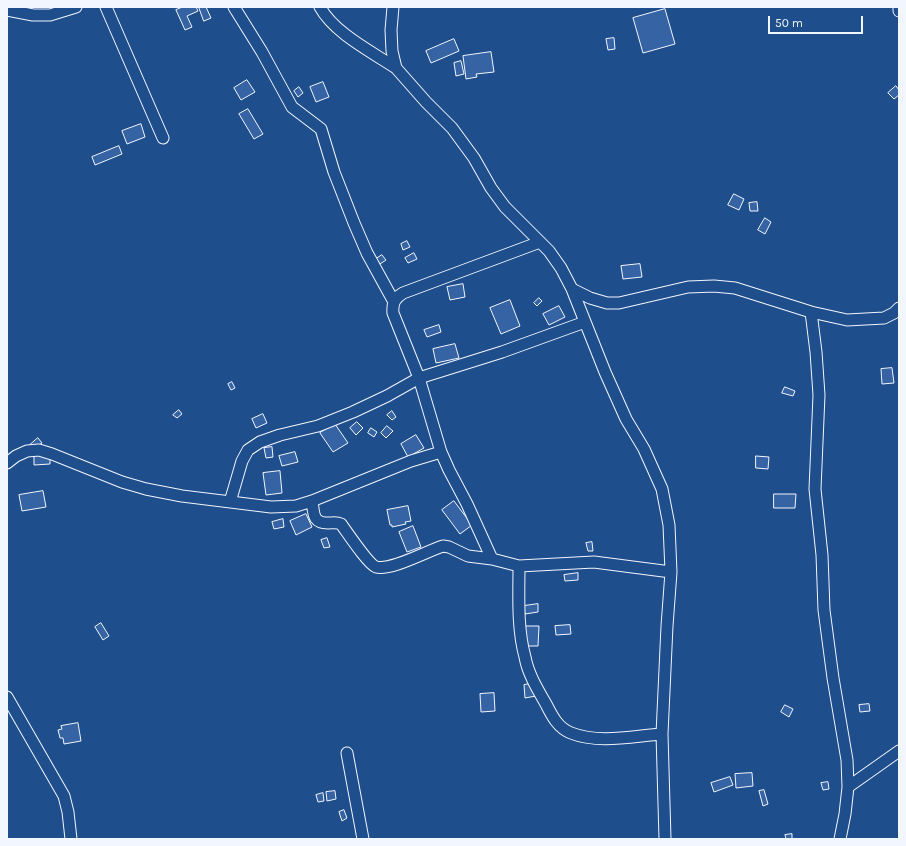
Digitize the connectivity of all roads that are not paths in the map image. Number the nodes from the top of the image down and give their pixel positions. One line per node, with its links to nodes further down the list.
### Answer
1 (76, 7): 7 (street)
2 (106, 7): 10 (street)
3 (234, 7): 13 (street)
4 (320, 7): 9 (street)
5 (394, 7): 9 (street)
6 (899, 7): 8 (street)
7 (7, 10)
8 (899, 11)
9 (396, 68): 11 (street)
10 (163, 138)
11 (540, 242): 12 (street); 13 (street)
12 (572, 289): 15 (street); 16 (street)
13 (394, 302): 17 (street)
14 (899, 308): 15 (street)
15 (811, 312): 29 (street)
16 (585, 322): 17 (street); 24 (street)
17 (419, 378): 18 (street); 21 (street)
18 (441, 452): 20 (street); 22 (street)
19 (7, 463): 21 (street)
20 (312, 501): 21 (street); 22 (street)
21 (230, 502)
22 (492, 559): 23 (street)
23 (519, 566): 24 (street); 26 (street)
24 (671, 572): 26 (street)
25 (7, 697): 30 (street)
26 (662, 734): 32 (street)
27 (899, 751): 29 (street)
28 (347, 753): 31 (street)
29 (848, 787): 33 (street)
30 (71, 839)
31 (363, 839)
32 (665, 839)
33 (840, 839)

